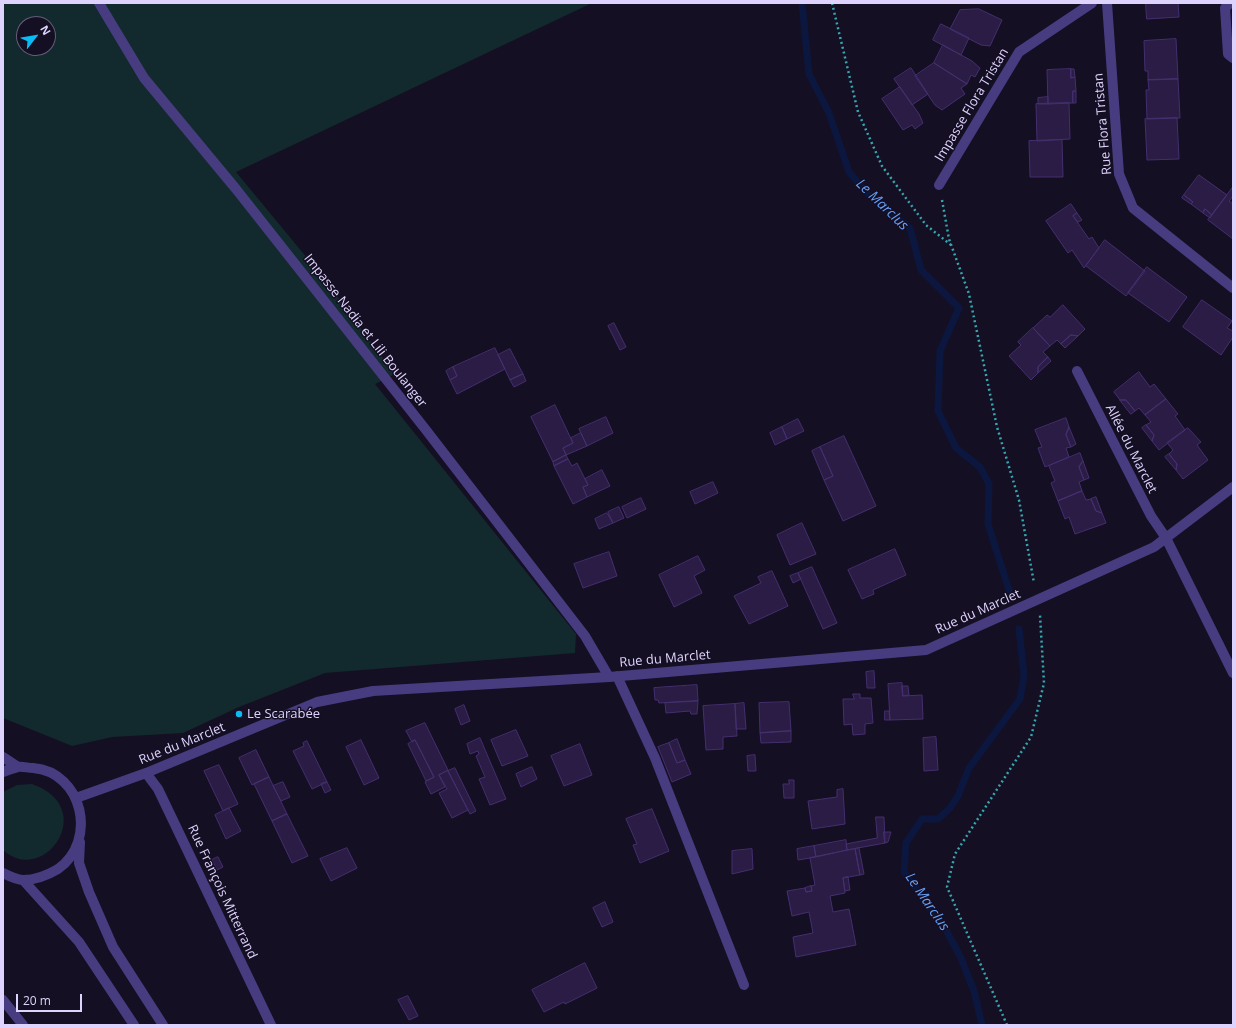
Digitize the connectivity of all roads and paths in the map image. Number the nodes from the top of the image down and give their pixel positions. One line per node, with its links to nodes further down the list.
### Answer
1 (100, 3): 14 (street, Impasse Nadia et Lili Boulanger)
2 (832, 3): 8 (path)
3 (1092, 3): 7 (street, Impasse Flora Tristan)
4 (1107, 3): 9 (street, Rue Flora Tristan)
5 (1230, 3): 6 (street)
6 (1233, 58)
7 (939, 185)
8 (951, 246)
9 (1233, 288)
10 (1077, 371): 12 (street, Allée du Marclet)
11 (1233, 487): 12 (street, Rue du Marclet)
12 (1166, 538): 13 (street, Allée du Marclet); 14 (street, Rue du Marclet)
13 (1233, 673)
14 (613, 677): 18 (street, Rue du Marclet); 23 (street, Impasse Nadia et Lili Boulanger)
15 (3, 758): 16 (street)
16 (18, 767): 17 (street); 19 (street)
17 (3, 772)
18 (146, 773): 19 (street, Rue du Marclet); 28 (street, Rue François Mitterrand)
19 (76, 798): 20 (street)
20 (80, 841): 22 (street); 27 (street)
21 (3, 874): 22 (street)
22 (23, 880): 26 (street)
23 (744, 985)
24 (3, 1000): 25 (street)
25 (23, 1025)
26 (134, 1025)
27 (163, 1025)
28 (271, 1025)

